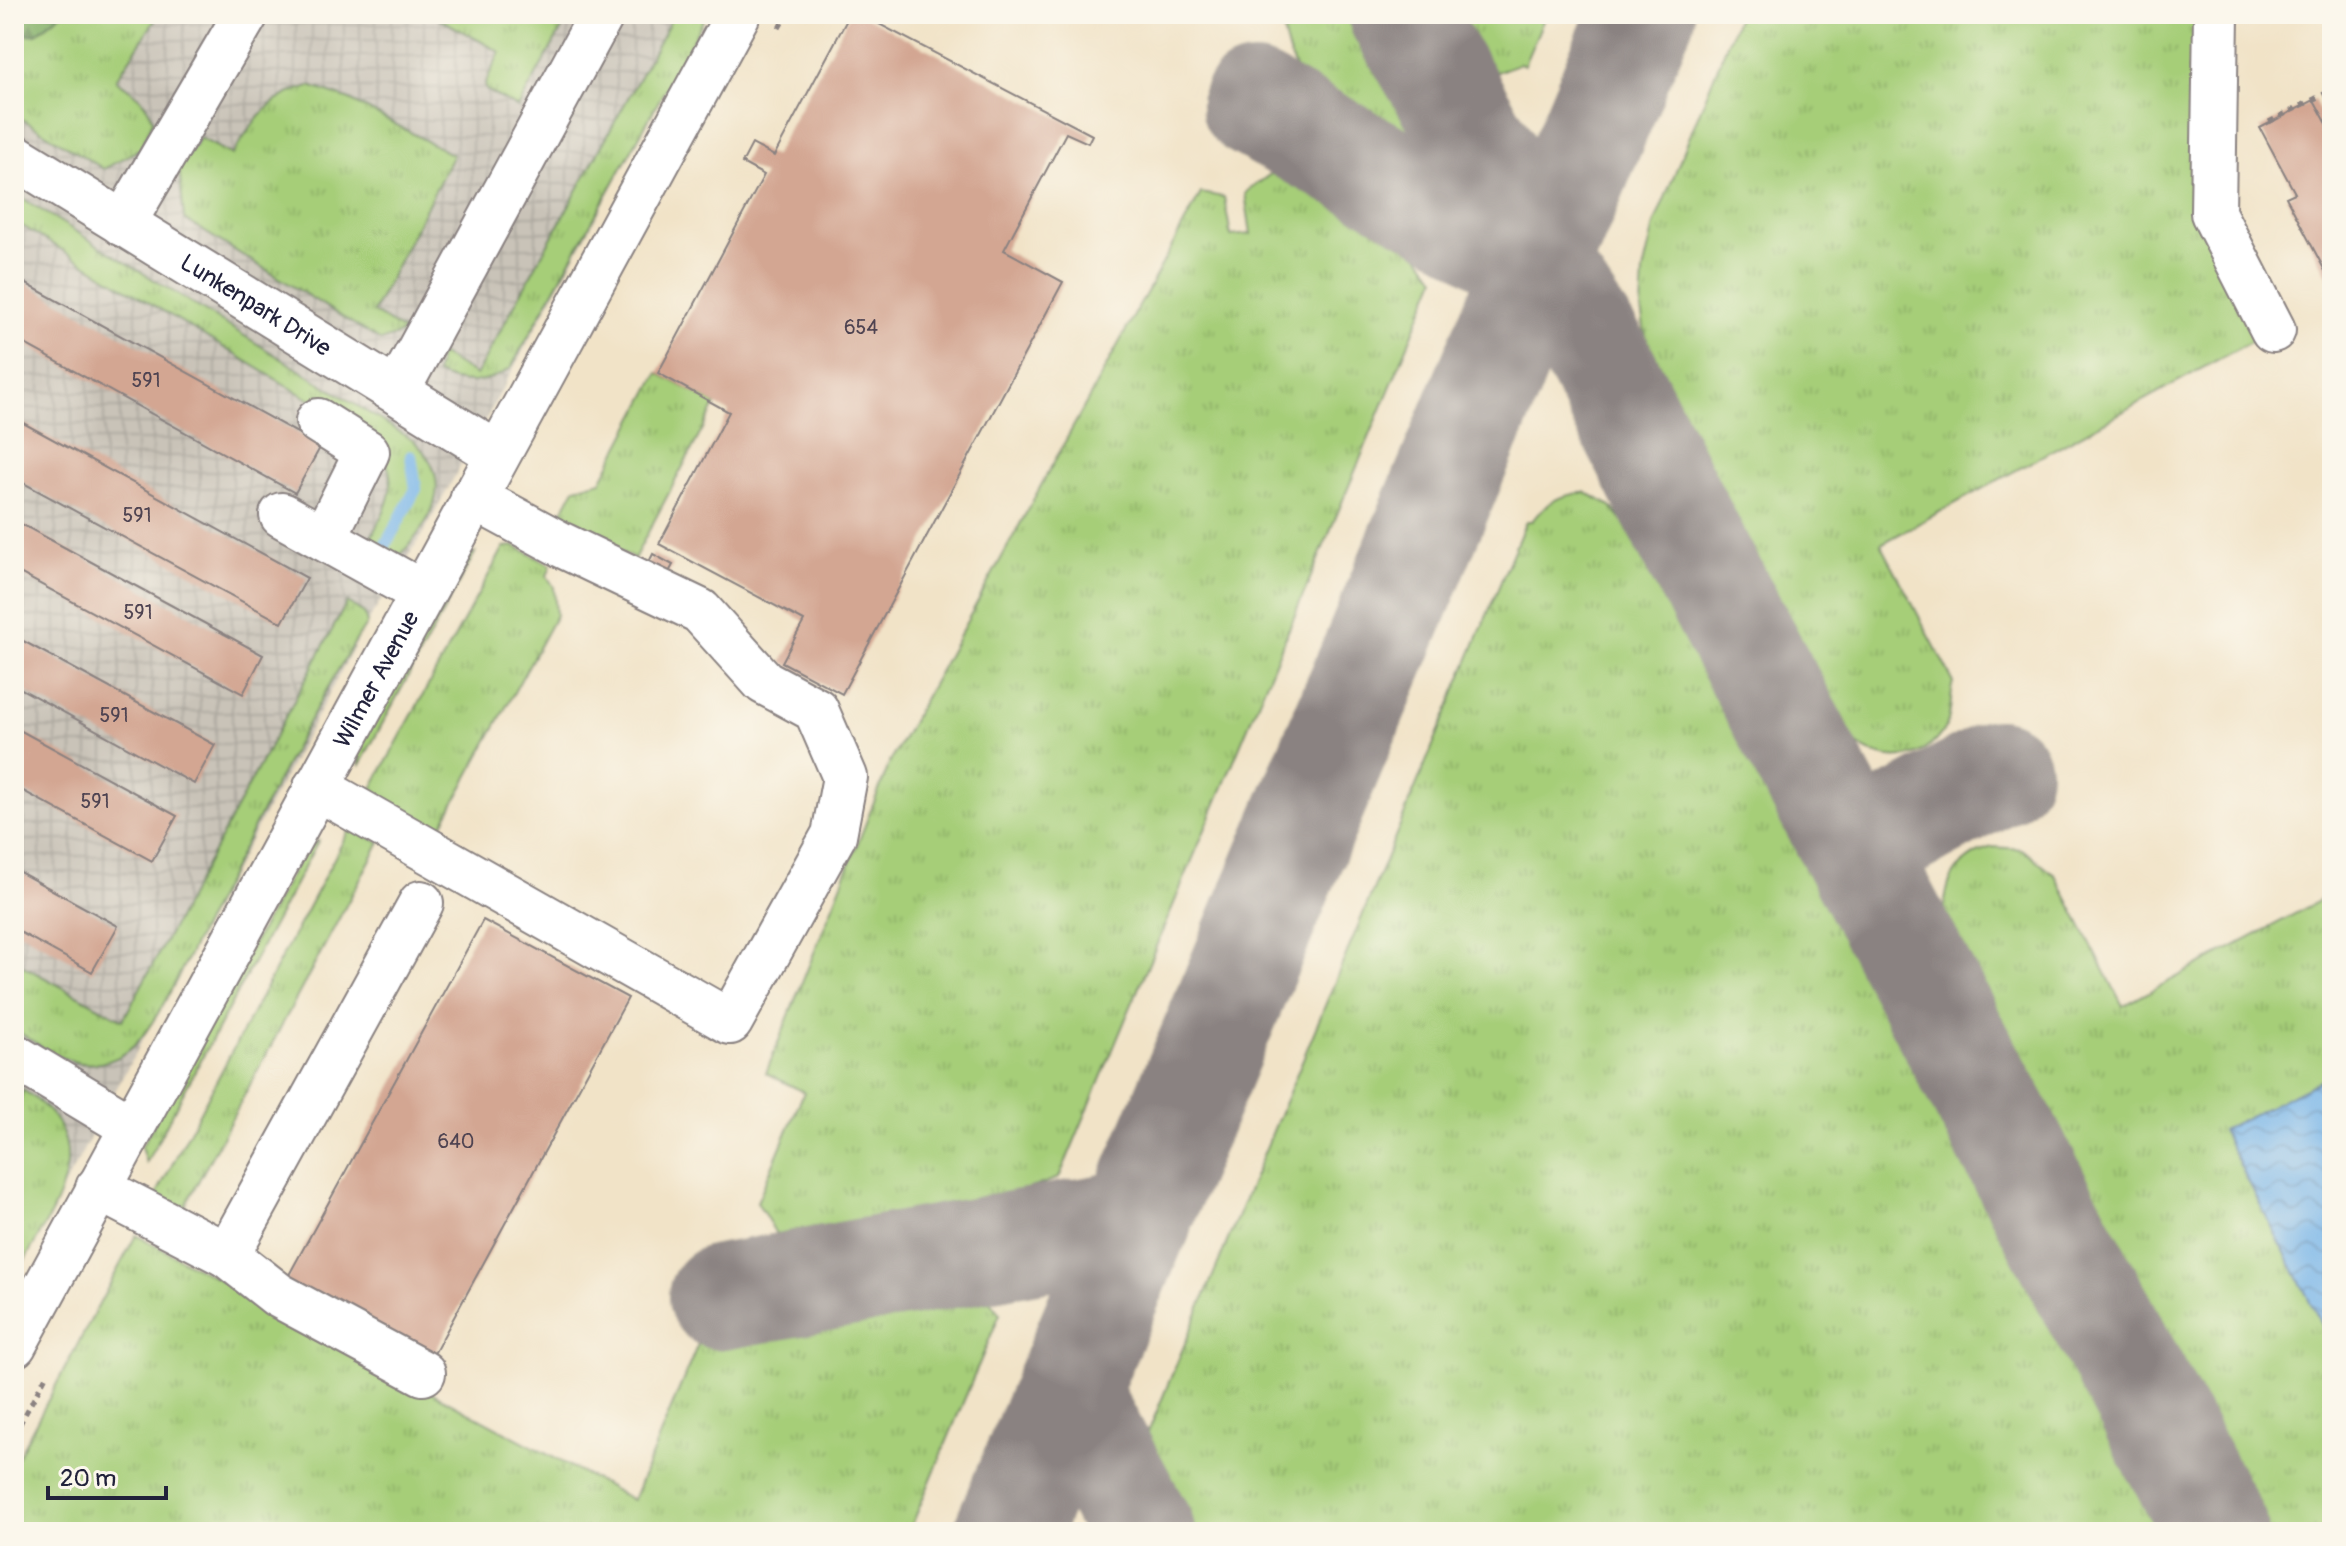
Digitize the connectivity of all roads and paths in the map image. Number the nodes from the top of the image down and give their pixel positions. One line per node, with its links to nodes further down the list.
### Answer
1 (246, 14): 8 (street)
2 (602, 14): 10 (street)
3 (738, 14): 12 (street, Wilmer Avenue)
4 (2216, 14): 9 (street)
5 (2332, 90): 6 (path)
6 (2269, 122)
7 (14, 156): 8 (street, Lunkenpark Drive)
8 (123, 224): 10 (street, Lunkenpark Drive)
9 (2273, 330)
10 (397, 391): 12 (street, Lunkenpark Drive)
11 (318, 421): 15 (street)
12 (496, 453): 13 (street, Wilmer Avenue)
13 (473, 497): 16 (street, Wilmer Avenue); 17 (street)
14 (282, 515): 15 (street)
15 (324, 538): 16 (street)
16 (421, 592): 17 (street, Wilmer Avenue)
17 (316, 787): 20 (street, Wilmer Avenue)
18 (421, 903): 22 (street)
19 (14, 1056): 20 (street)
20 (132, 1127): 21 (street, Wilmer Avenue)
21 (98, 1188): 22 (street); 23 (street, Wilmer Avenue)
22 (227, 1255): 24 (street)
23 (14, 1345)
24 (423, 1373)

